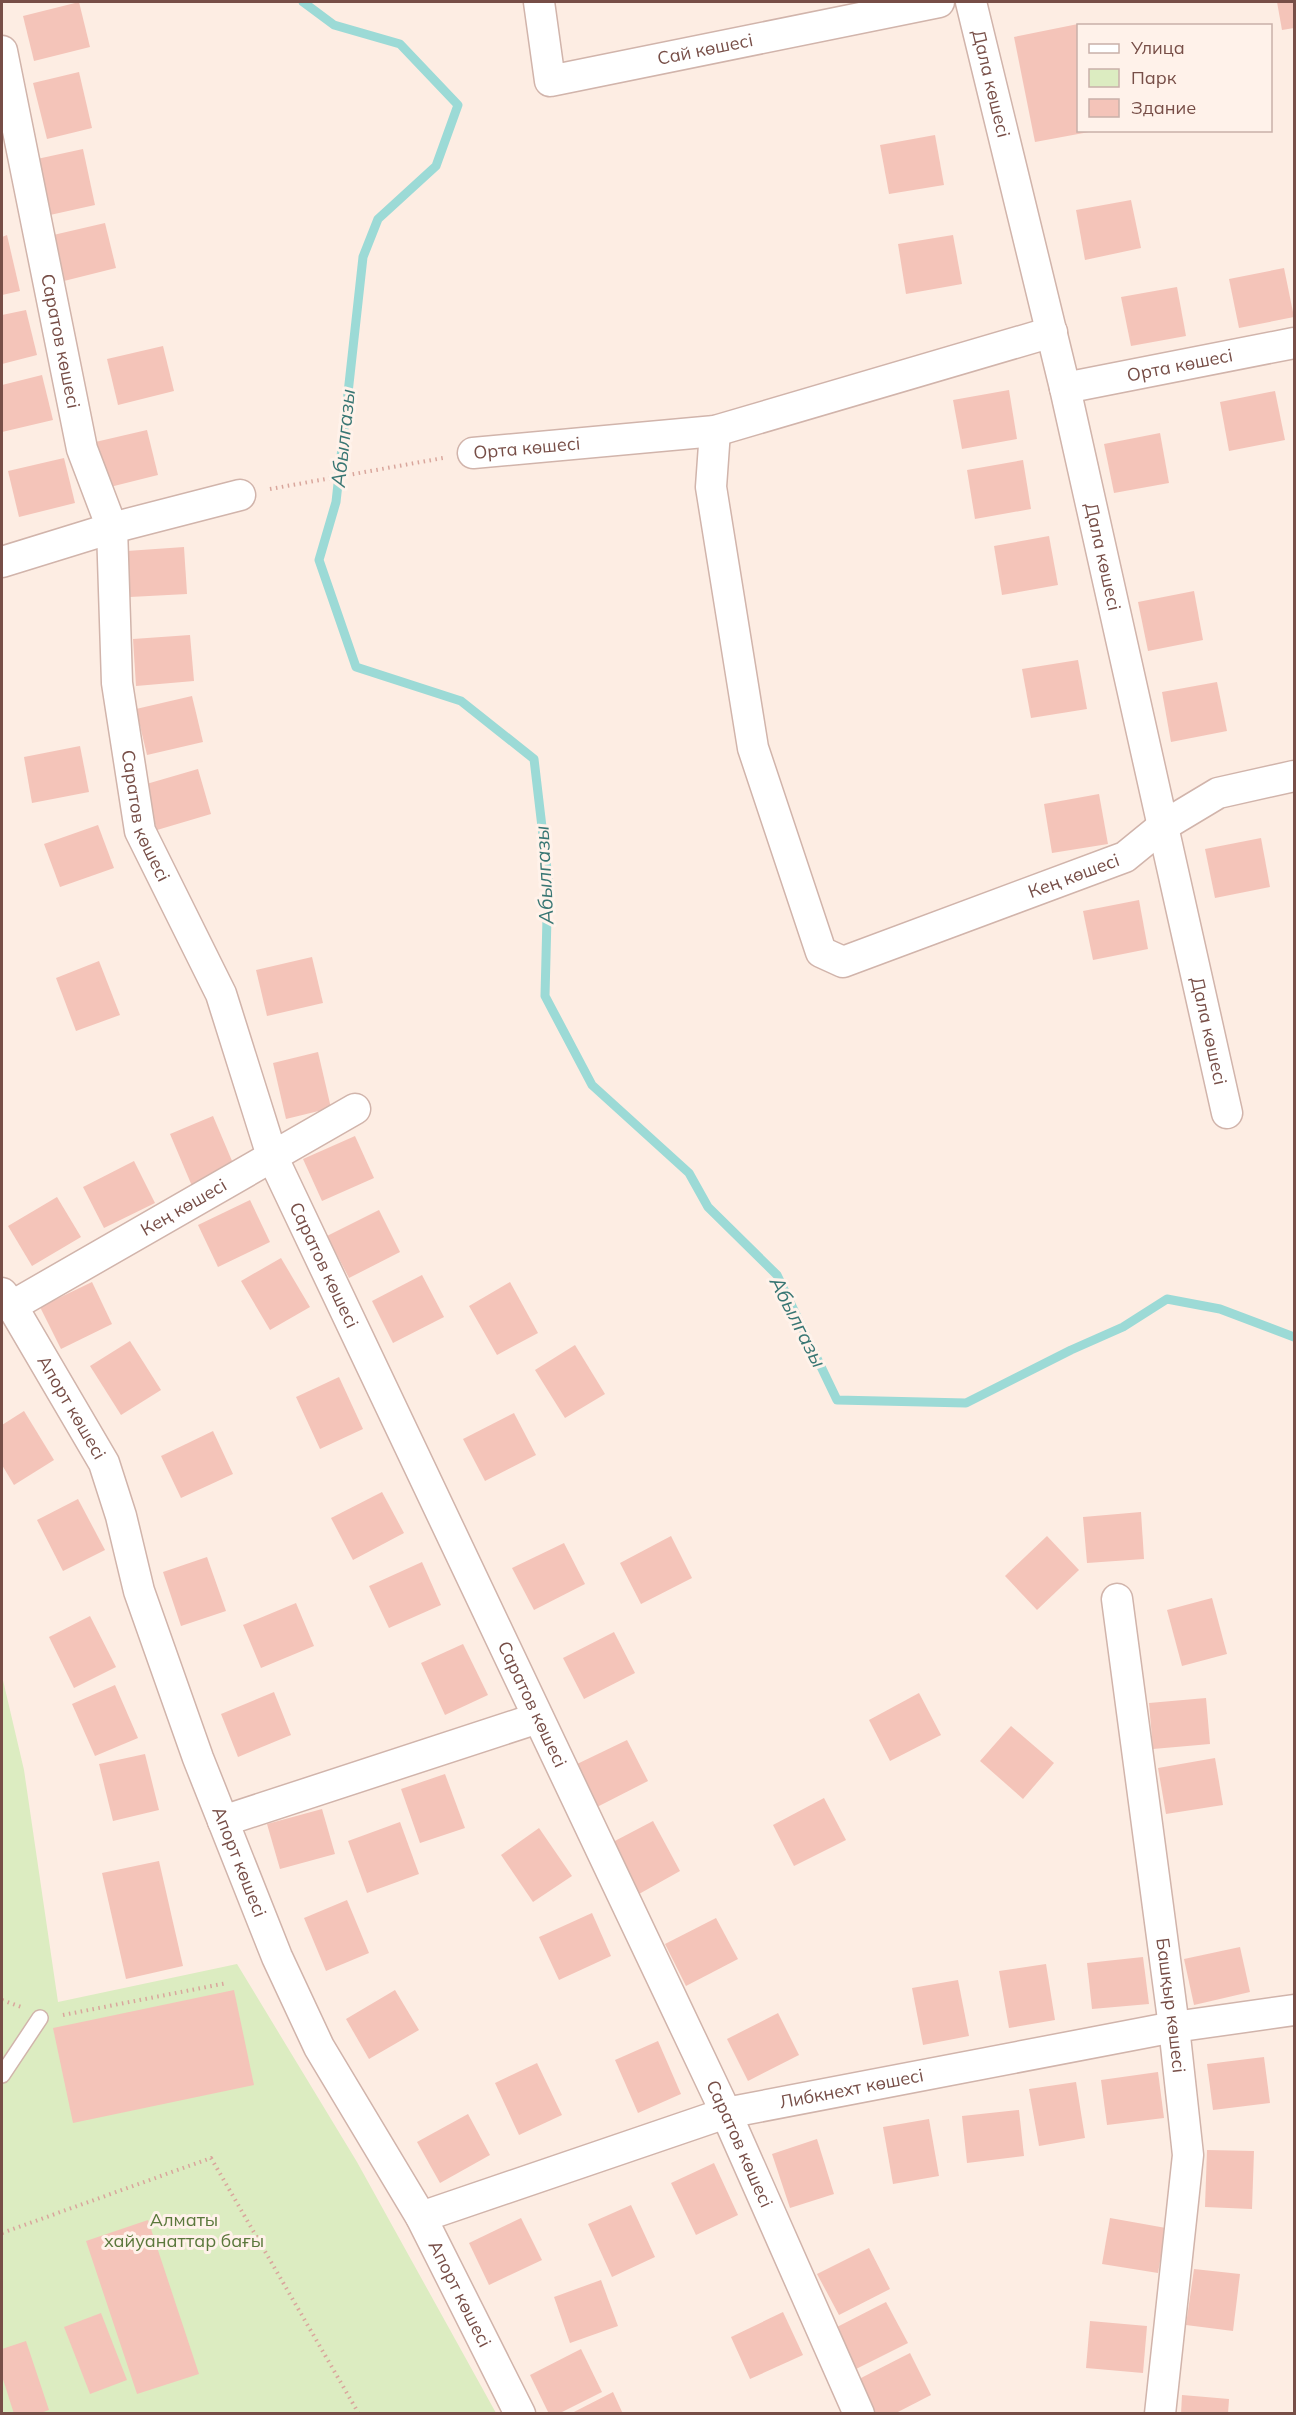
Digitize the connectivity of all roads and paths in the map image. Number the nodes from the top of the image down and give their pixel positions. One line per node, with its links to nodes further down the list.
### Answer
1 (538, 2): 2 (street, Сай көшесі)
2 (939, 2)
3 (971, 2): 5 (street, Дала көшесі)
4 (2, 51): 11 (street, Саратов көшесі)
5 (1052, 332): 7 (street, Дала көшесі); 8 (street, Орта көшесі)
6 (1294, 343): 7 (street, Орта көшесі)
7 (1065, 387): 14 (street, Дала көшесі)
8 (715, 431): 9 (street, Орта көшесі); 14 (street, Кең көшесі)
9 (473, 453): 10 (path, Орта көшесі)
10 (240, 495): 11 (street)
11 (112, 528): 12 (street); 17 (street, Саратов көшесі)
12 (2, 562)
13 (1294, 776): 14 (street, Кең көшесі)
14 (1163, 826): 16 (street, Дала көшесі)
15 (355, 1109): 17 (street, Кең көшесі)
16 (1227, 1113)
17 (272, 1156): 18 (street, Кең көшесі); 20 (street, Саратов көшесі)
18 (7, 1299): 21 (street, Апорт көшесі)
19 (1117, 1599): 26 (street, Башқыр көшесі)
20 (538, 1718): 21 (street); 28 (street, Саратов көшесі)
21 (223, 1821): 29 (street, Апорт көшесі)
22 (227, 1983): 25 (path)
23 (2, 2000): 25 (path)
24 (1294, 2010): 26 (street, Либкнехт көшесі)
25 (40, 2018): 27 (lane)
26 (1174, 2027): 28 (street, Либкнехт көшесі); 34 (street, Башқыр көшесі)
27 (2, 2075)
28 (726, 2113): 29 (street, Либкнехт көшесі); 33 (street, Саратов көшесі)
29 (421, 2217): 32 (street, Апорт көшесі)
30 (2, 2233): 31 (path)
31 (359, 2414)
32 (520, 2414)
33 (859, 2414)
34 (1160, 2414)

